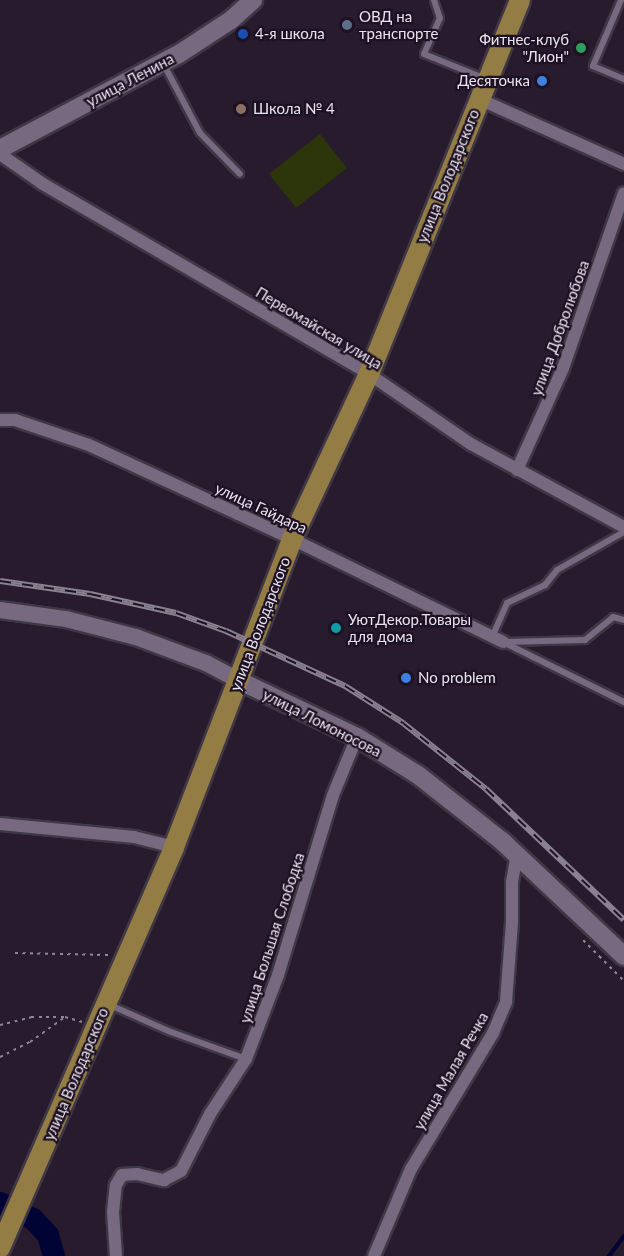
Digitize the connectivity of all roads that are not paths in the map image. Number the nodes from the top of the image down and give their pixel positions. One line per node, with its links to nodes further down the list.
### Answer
1 (253, 0): 5 (main road, улица Ленина)
2 (434, 0): 6 (lane)
3 (520, 0): 6 (main road, улица Володарского)
4 (621, 0): 7 (lane)
5 (163, 63): 9 (main road, улица Ленина); 11 (lane)
6 (487, 79): 8 (main road, улица Володарского)
7 (624, 79)
8 (479, 99): 10 (street); 13 (main road, улица Володарского)
9 (0, 152): 13 (street, Первомайская улица)
10 (624, 164)
11 (240, 174)
12 (624, 193): 15 (street, улица Добролюбова)
13 (369, 374): 15 (street, Первомайская улица); 18 (main road, улица Володарского)
14 (0, 420): 18 (street, улица Гайдара)
15 (517, 470): 16 (street, Первомайская улица)
16 (624, 527)
17 (624, 532): 21 (lane)
18 (292, 539): 21 (street, улица Гайдара); 22 (main road, улица Володарского)
19 (0, 609): 22 (street, улица Ломоносова)
20 (624, 620): 21 (lane)
21 (498, 639): 23 (lane)
22 (238, 680): 24 (main road, улица Ломоносова); 26 (main road, улица Володарского)
23 (624, 702)
24 (357, 738): 27 (main road, улица Ломоносова); 30 (street, улица Большая Слободка)
25 (0, 824): 26 (street)
26 (174, 847): 29 (main road, улица Володарского)
27 (517, 855): 28 (main road, улица Ломоносова); 33 (street, улица Малая Речка)
28 (624, 956)
29 (106, 1004): 30 (lane); 31 (main road, улица Володарского)
30 (246, 1059): 32 (street, улица Большая Слободка)
31 (2, 1244)
32 (116, 1256)
33 (374, 1256)

